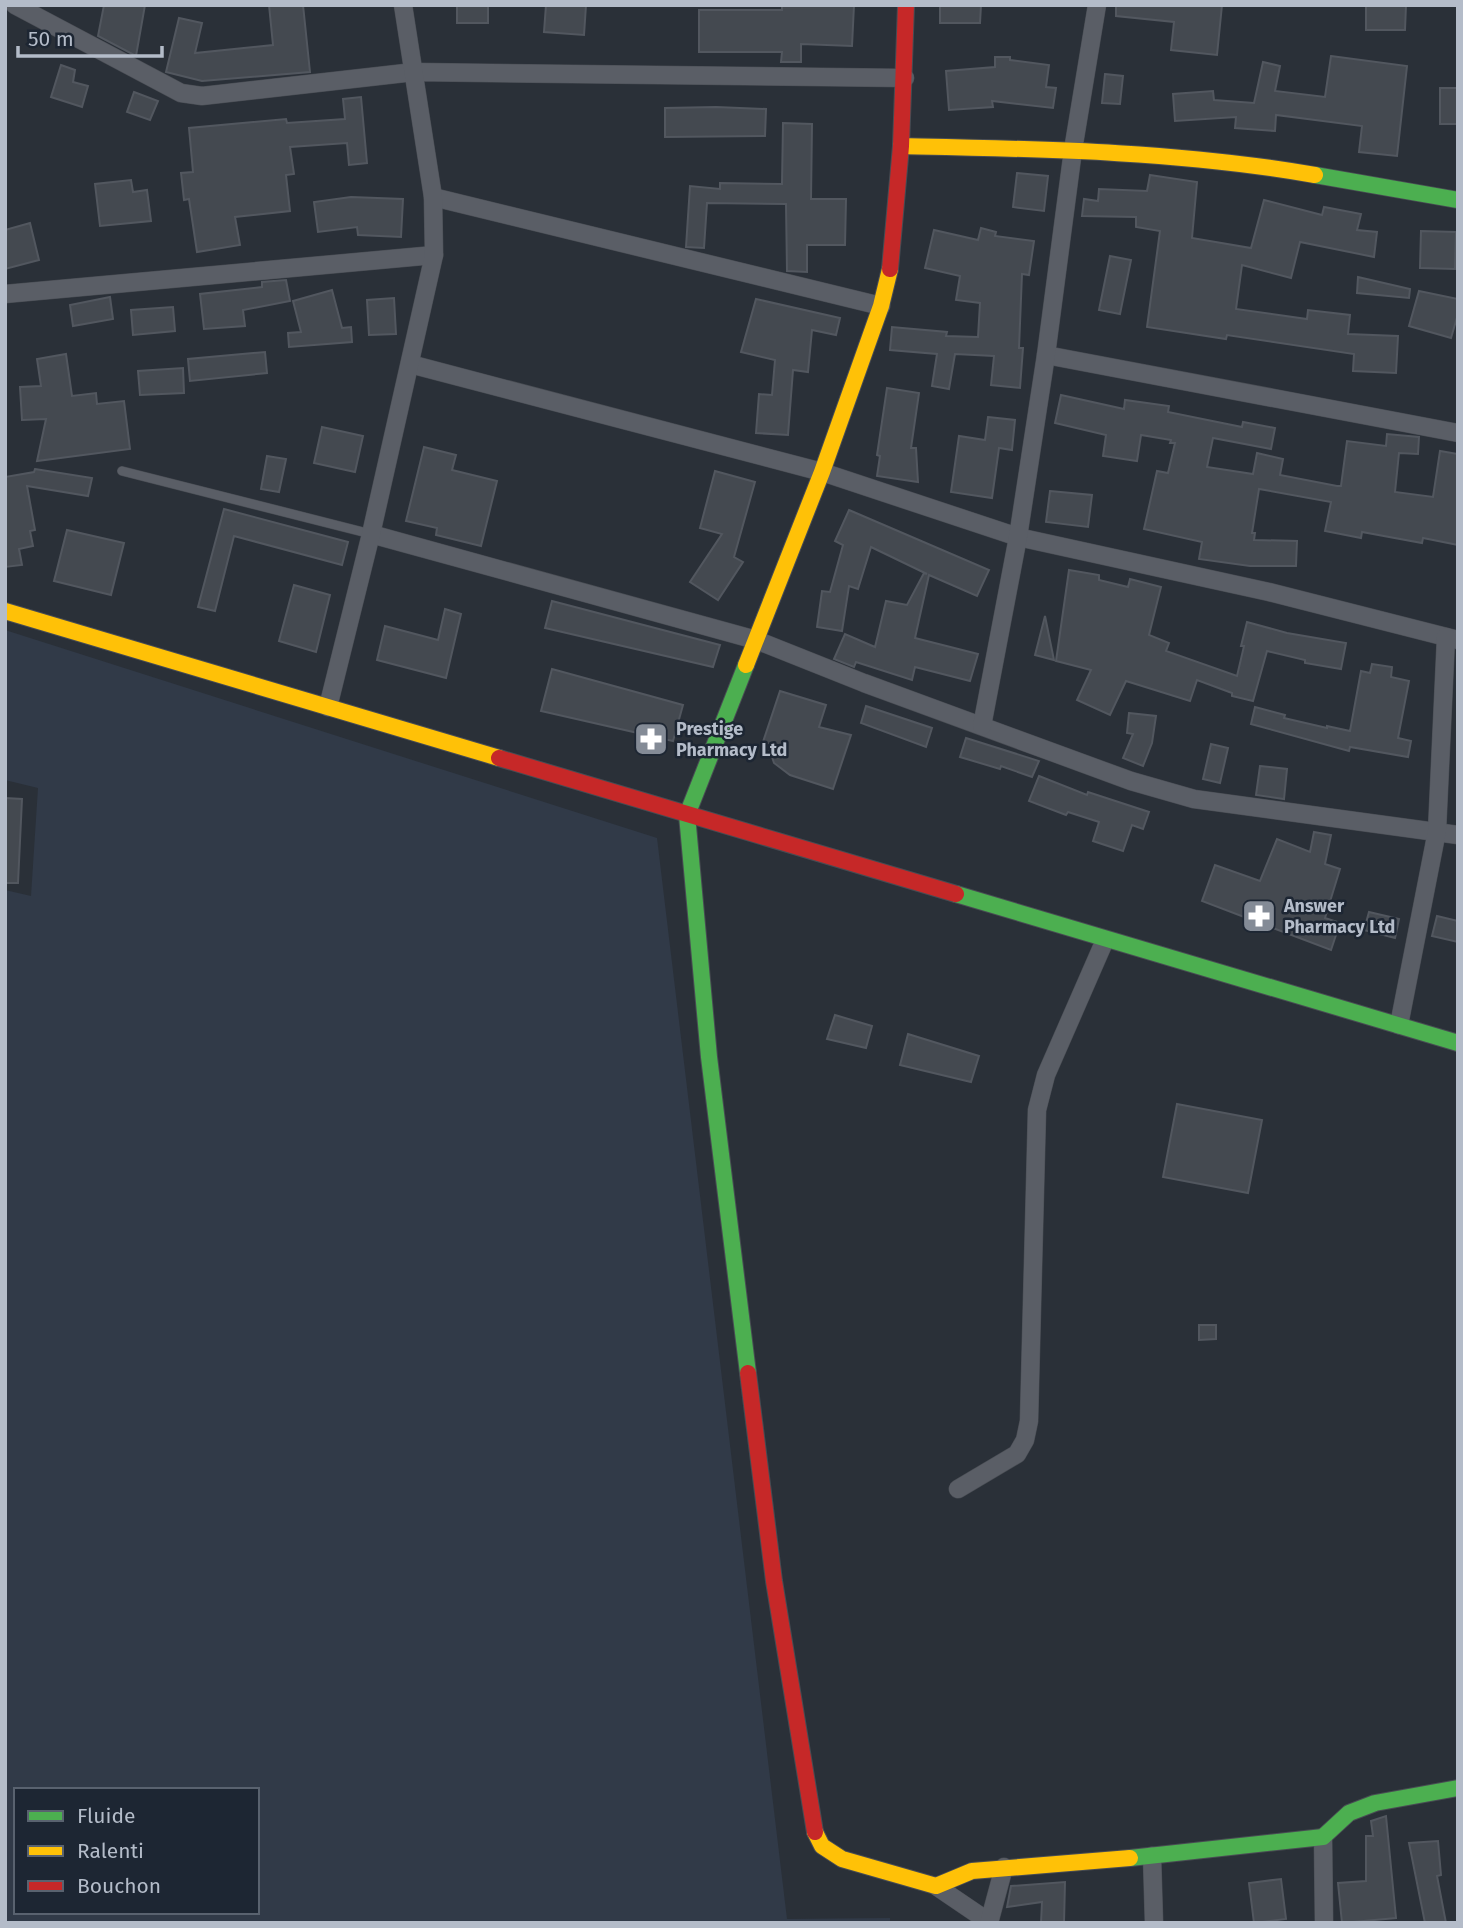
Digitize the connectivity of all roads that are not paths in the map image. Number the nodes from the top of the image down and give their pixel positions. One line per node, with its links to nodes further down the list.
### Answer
1 (15, 5): 5 (street)
2 (403, 5): 5 (street)
3 (906, 5): 6 (street)
4 (1097, 5): 8 (street)
5 (414, 72): 6 (street); 9 (street)
6 (905, 78): 7 (street)
7 (901, 146): 8 (street); 13 (street)
8 (1073, 150): 10 (street); 14 (street)
9 (433, 197): 11 (street); 13 (street)
10 (1458, 200)
11 (434, 255): 12 (street); 15 (street)
12 (5, 294)
13 (881, 306): 18 (street)
14 (1046, 355): 16 (street); 20 (street)
15 (410, 364): 18 (street); 19 (street)
16 (1458, 433)
17 (122, 471): 19 (lane)
18 (821, 472): 20 (street); 23 (street)
19 (371, 534): 23 (street); 24 (street)
20 (1018, 537): 22 (street); 25 (street)
21 (5, 611): 24 (street)
22 (1452, 638): 27 (street)
23 (757, 640): 25 (street); 26 (street)
24 (328, 706): 26 (street)
25 (982, 726): 27 (street)
26 (687, 815): 29 (street); 37 (street)
27 (1437, 831): 28 (street); 30 (street)
28 (1458, 835)
29 (1105, 940): 30 (street); 32 (street)
30 (1399, 1025): 31 (street)
31 (1458, 1043)
32 (958, 1489)
33 (1458, 1788): 34 (street)
34 (1323, 1837): 35 (street); 40 (street)
35 (1152, 1856): 36 (street); 39 (street)
36 (1004, 1867): 37 (street); 38 (street)
37 (936, 1886): 38 (street)
38 (989, 1922)
39 (1154, 1923)
40 (1324, 1923)

